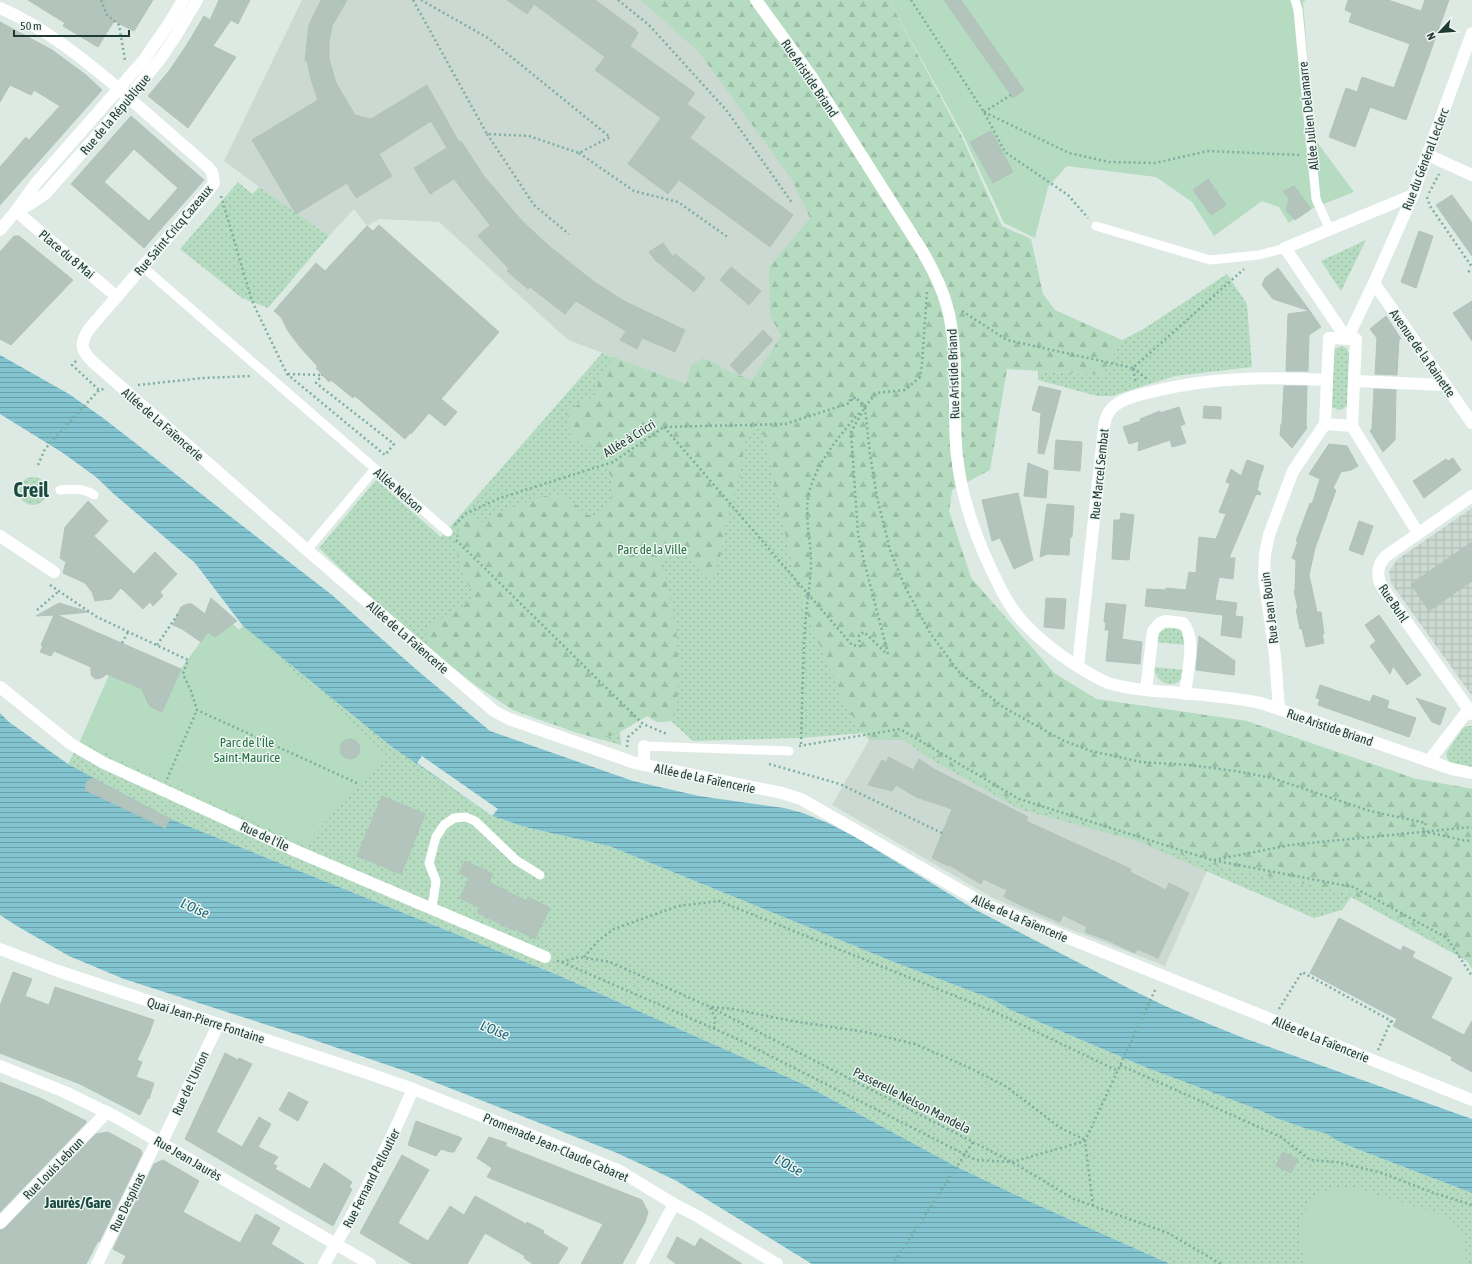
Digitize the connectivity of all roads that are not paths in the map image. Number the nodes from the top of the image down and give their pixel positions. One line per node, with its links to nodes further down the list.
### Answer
1 (183, 0): 7 (street, Rue de la République)
2 (196, 0): 8 (street, Rue de la République)
3 (756, 0): 36 (street, Rue Aristide Briand)
4 (1295, 0): 15 (lane, Allée Julien Delamarre)
5 (0, 8): 7 (street, Rue Saint-Cricq Cazeaux)
6 (1472, 33): 9 (street, Rue du Général Leclerc)
7 (119, 89): 8 (street, Rue Saint-Cricq Cazeaux); 12 (street, Rue de la République)
8 (129, 98): 12 (street, Rue de la République); 17 (street, Rue Saint-Cricq Cazeaux)
9 (1428, 155): 10 (street); 11 (street, Rue du Général Leclerc)
10 (1472, 174)
11 (1413, 195): 15 (street); 18 (street, Rue du Général Leclerc)
12 (16, 211): 14 (street, Rue de la République); 19 (street, Place du 8 Mai)
13 (1096, 226): 16 (lane)
14 (0, 230)
15 (1330, 230): 16 (street)
16 (1285, 248): 20 (street)
17 (143, 267): 19 (street, Rue Saint-Cricq Cazeaux); 27 (lane, Allée Nelson)
18 (1374, 283): 20 (street, Rue du Général Leclerc); 23 (street, Avenue de la Rainette)
19 (117, 297): 34 (street, Allée de La Faïencerie)
20 (1347, 338): 21 (street); 22 (street)
21 (1327, 380): 25 (street); 36 (street, Rue Marcel Sembat)
22 (1354, 380): 23 (street); 26 (street)
23 (1446, 385): 24 (street, Avenue de la Rainette)
24 (1472, 423)
25 (1325, 424): 26 (street); 40 (street, Rue Jean Bouin)
26 (1352, 426): 32 (street)
27 (375, 469): 31 (lane, Allée Nelson); 34 (lane)
28 (60, 490): 29 (lane)
29 (94, 495)
30 (1472, 496): 32 (street, Rue Buhl)
31 (448, 532)
32 (1418, 533): 41 (street, Rue Buhl)
33 (0, 536): 35 (street)
34 (307, 550): 45 (street, Allée de La Faïencerie)
35 (54, 572)
36 (1078, 666): 38 (street, Rue Aristide Briand)
37 (0, 687): 48 (street, Rue de l'Île)
38 (1146, 690): 39 (street, Rue Aristide Briand); 39 (street)
39 (1185, 694): 40 (street, Rue Aristide Briand)
40 (1279, 709): 44 (street, Rue Aristide Briand)
41 (1470, 712): 44 (street)
42 (644, 746): 43 (lane); 45 (street)
43 (789, 751)
44 (1429, 762): 46 (street, Rue Aristide Briand)
45 (644, 765): 54 (street, Allée de La Faïencerie)
46 (1472, 773)
47 (540, 875): 48 (lane)
48 (432, 908): 50 (street, Rue de l'Île)
49 (0, 949): 51 (street, Quai Jean-Pierre Fontaine)
50 (545, 957)
51 (218, 1024): 53 (street, Quai Jean-Pierre Fontaine); 56 (street, Rue de l'Union)
52 (0, 1066): 55 (street, Rue Jean Jaurès)
53 (414, 1089): 57 (street, Promenade Jean-Claude Cabaret); 59 (street, Rue Fernand Pelloutier)
54 (1472, 1100)
55 (107, 1112): 56 (street, Rue Jean Jaurès); 58 (street, Rue Louis Lebrun)
56 (160, 1141): 59 (street, Rue Jean Jaurès); 61 (street, Rue Despinas)
57 (674, 1204): 63 (street); 64 (street, Promenade Jean-Claude Cabaret)
58 (0, 1223)
59 (336, 1245): 60 (street, Rue Jean Jaurès); 62 (street, Rue Fernand Pelloutier)
60 (363, 1262)
61 (97, 1264)
62 (324, 1264)
63 (642, 1264)
64 (777, 1264)

